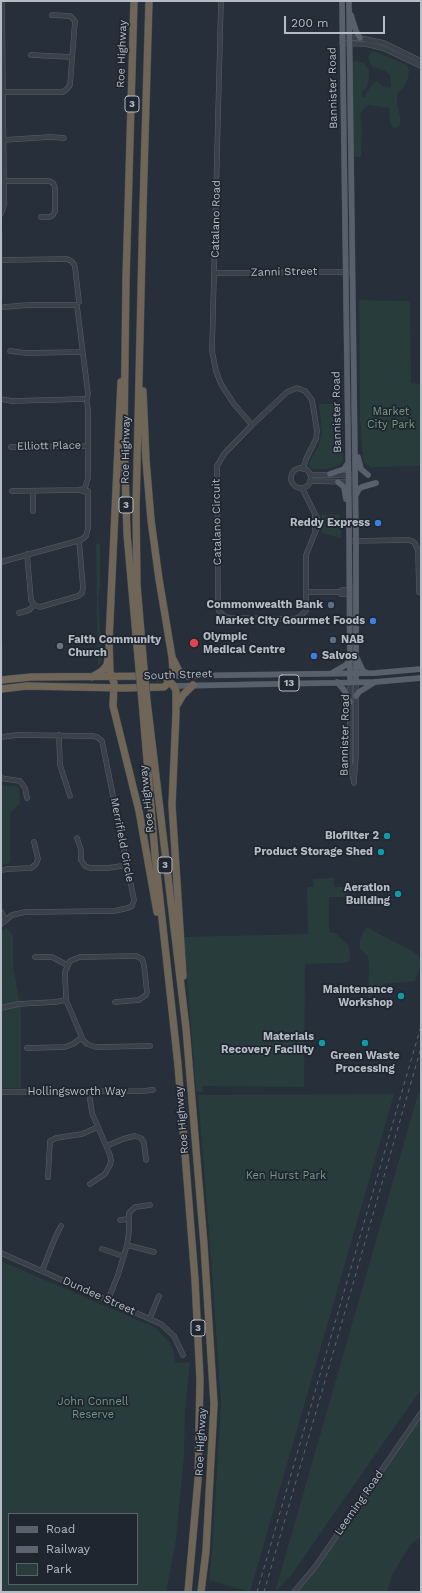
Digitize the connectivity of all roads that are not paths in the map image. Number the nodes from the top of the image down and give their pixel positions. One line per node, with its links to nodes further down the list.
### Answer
1 (2, 1): 15 (street)
2 (134, 1): 27 (highway, Roe Highway / 3)
3 (150, 1): 30 (highway, Roe Highway / 3)
4 (221, 1): 24 (street, Catalano Road)
5 (342, 1): 10 (main road, Bannister Road)
6 (349, 1): 7 (main road, Bannister Road)
7 (349, 9): 9 (main road); 10 (main road, Bannister Road)
8 (52, 15): 12 (street)
9 (360, 38): 10 (street); 13 (street)
10 (346, 41): 13 (street); 22 (main road, Bannister Road); 23 (main road, Bannister Road)
11 (31, 56): 12 (street)
12 (72, 57): 15 (street)
13 (418, 61): 14 (street)
14 (421, 66)
15 (3, 92): 17 (street)
16 (64, 138): 17 (street)
17 (4, 140): 18 (street)
18 (4, 181): 19 (street); 20 (street)
19 (1, 214)
20 (41, 216)
21 (1, 260): 25 (street)
22 (345, 272): 23 (street, Zanni Street); 24 (street, Zanni Street); 37 (main road, Bannister Road)
23 (352, 272): 36 (main road, Bannister Road)
24 (215, 273): 33 (street, Catalano Road)
25 (76, 304): 26 (street); 29 (street)
26 (4, 307)
27 (125, 340): 69 (highway); 72 (highway, Roe Highway / 3)
28 (10, 351): 29 (street)
29 (82, 352): 32 (street)
30 (140, 352): 70 (highway); 72 (highway, Roe Highway / 3)
31 (1, 399): 32 (street)
32 (85, 400): 34 (street)
33 (252, 425): 38 (street, Catalano Circuit); 62 (street, Catalano Circuit)
34 (87, 446): 35 (street, Elliott Place); 50 (street)
35 (11, 447)
36 (355, 450): 42 (main road, Bannister Road); 43 (main road)
37 (348, 463): 39 (main road); 41 (main road, Bannister Road)
38 (303, 468): 40 (street); 49 (street, Catalano Circuit)
39 (330, 474): 40 (street); 41 (street)
40 (310, 475): 44 (street)
41 (348, 475): 42 (street); 46 (main road, Bannister Road)
42 (355, 475): 47 (main road, Bannister Road)
43 (368, 475)
44 (310, 481): 45 (street); 49 (street)
45 (338, 482): 46 (street); 54 (main road)
46 (349, 482): 47 (street); 54 (main road, Bannister Road)
47 (355, 483): 53 (main road, Bannister Road)
48 (376, 483): 53 (main road)
49 (302, 488): 62 (street, Catalano Circuit)
50 (86, 490): 52 (street); 56 (street)
51 (12, 491): 52 (street)
52 (33, 491): 55 (street)
53 (355, 498): 58 (main road, Bannister Road)
54 (349, 506): 57 (main road, Bannister Road)
55 (34, 511)
56 (79, 540): 59 (street); 66 (street)
57 (349, 540): 58 (street); 63 (main road, Bannister Road)
58 (356, 540): 61 (main road, Bannister Road); 64 (street)
59 (27, 554): 60 (street); 66 (street)
60 (1, 562)
61 (356, 584): 63 (street); 65 (main road, Bannister Road)
62 (306, 592): 63 (street)
63 (350, 592): 65 (street); 71 (main road, Bannister Road)
64 (419, 592)
65 (356, 597): 68 (main road, Bannister Road)
66 (34, 605): 67 (street)
67 (19, 613)
68 (355, 654): 75 (main road, Bannister Road); 76 (main road)
69 (109, 655): 78 (highway); 82 (highway)
70 (172, 657): 77 (highway); 81 (highway)
71 (349, 660): 74 (main road); 75 (main road, Bannister Road)
72 (142, 669): 90 (highway, Roe Highway / 3, bridge)
73 (421, 669): 76 (main road, 13)
74 (330, 674): 75 (main road, South Street / 13); 77 (main road, South Street / 13)
75 (352, 674): 76 (main road, 13); 84 (main road, Bannister Road)
76 (369, 674)
77 (188, 676): 81 (main road, South Street / 13)
78 (92, 677): 80 (highway, South Street / 13); 82 (highway, South Street / 13)
79 (421, 678): 85 (main road, 13)
80 (1, 680)
81 (170, 680): 82 (highway, South Street / 13); 82 (highway, South Street / 13); 86 (main road, South Street / 13); 93 (highway)
82 (113, 682): 87 (highway, South Street / 13); 92 (highway)
83 (337, 682): 84 (main road, South Street / 13); 86 (main road, South Street / 13); 91 (main road)
84 (353, 682): 85 (main road, 13); 89 (street, Bannister Road); 91 (street, Bannister Road)
85 (375, 682): 89 (main road)
86 (193, 685): 93 (highway)
87 (100, 688): 88 (highway, South Street / 13); 92 (highway)
88 (1, 689)
89 (356, 696): 91 (street, Bannister Road)
90 (144, 701): 108 (highway, Roe Highway / 3); 112 (highway, Roe Highway / 3)
91 (350, 702)
92 (113, 706): 108 (highway)
93 (176, 713): 112 (highway)
94 (59, 735): 95 (street, Merrifield Circle); 97 (street); 101 (street, Merrifield Circle)
95 (1, 737)
96 (1, 778): 98 (street)
97 (70, 796)
98 (27, 798)
99 (77, 838): 101 (street)
100 (34, 842): 102 (street)
101 (128, 865): 104 (street, Merrifield Circle)
102 (1, 870)
103 (1, 912): 104 (street)
104 (6, 920): 105 (street, Merrifield Circle)
105 (1, 924)
106 (35, 957): 107 (street)
107 (67, 964): 109 (street); 110 (street)
108 (168, 969): 139 (highway, Roe Highway / 3)
109 (66, 1000): 111 (street); 113 (street)
110 (114, 1002)
111 (1, 1008)
112 (186, 1028): 140 (highway, Roe Highway / 3)
113 (81, 1038): 114 (street); 115 (street)
114 (150, 1046)
115 (27, 1048)
116 (154, 1090): 118 (street, Hollingsworth Way)
117 (1, 1092): 118 (street, Hollingsworth Way)
118 (89, 1092): 119 (street)
119 (98, 1127): 120 (street); 122 (street)
120 (106, 1146): 121 (street); 123 (street)
121 (146, 1160)
122 (48, 1176)
123 (90, 1184)
124 (150, 1205): 125 (street)
125 (128, 1219): 126 (street); 128 (street)
126 (120, 1220)
127 (61, 1226): 133 (street)
128 (127, 1245): 130 (street); 132 (street)
129 (102, 1249): 132 (street)
130 (154, 1252)
131 (1, 1253): 133 (street, Dundee Street)
132 (123, 1256): 135 (street)
133 (42, 1271): 135 (street, Dundee Street)
134 (159, 1296): 136 (street)
135 (108, 1300): 136 (street, Dundee Street)
136 (150, 1318): 137 (street, Dundee Street)
137 (183, 1355)
138 (421, 1413): 141 (street, Leeming Road)
139 (188, 1592)
140 (201, 1592)
141 (294, 1592)

